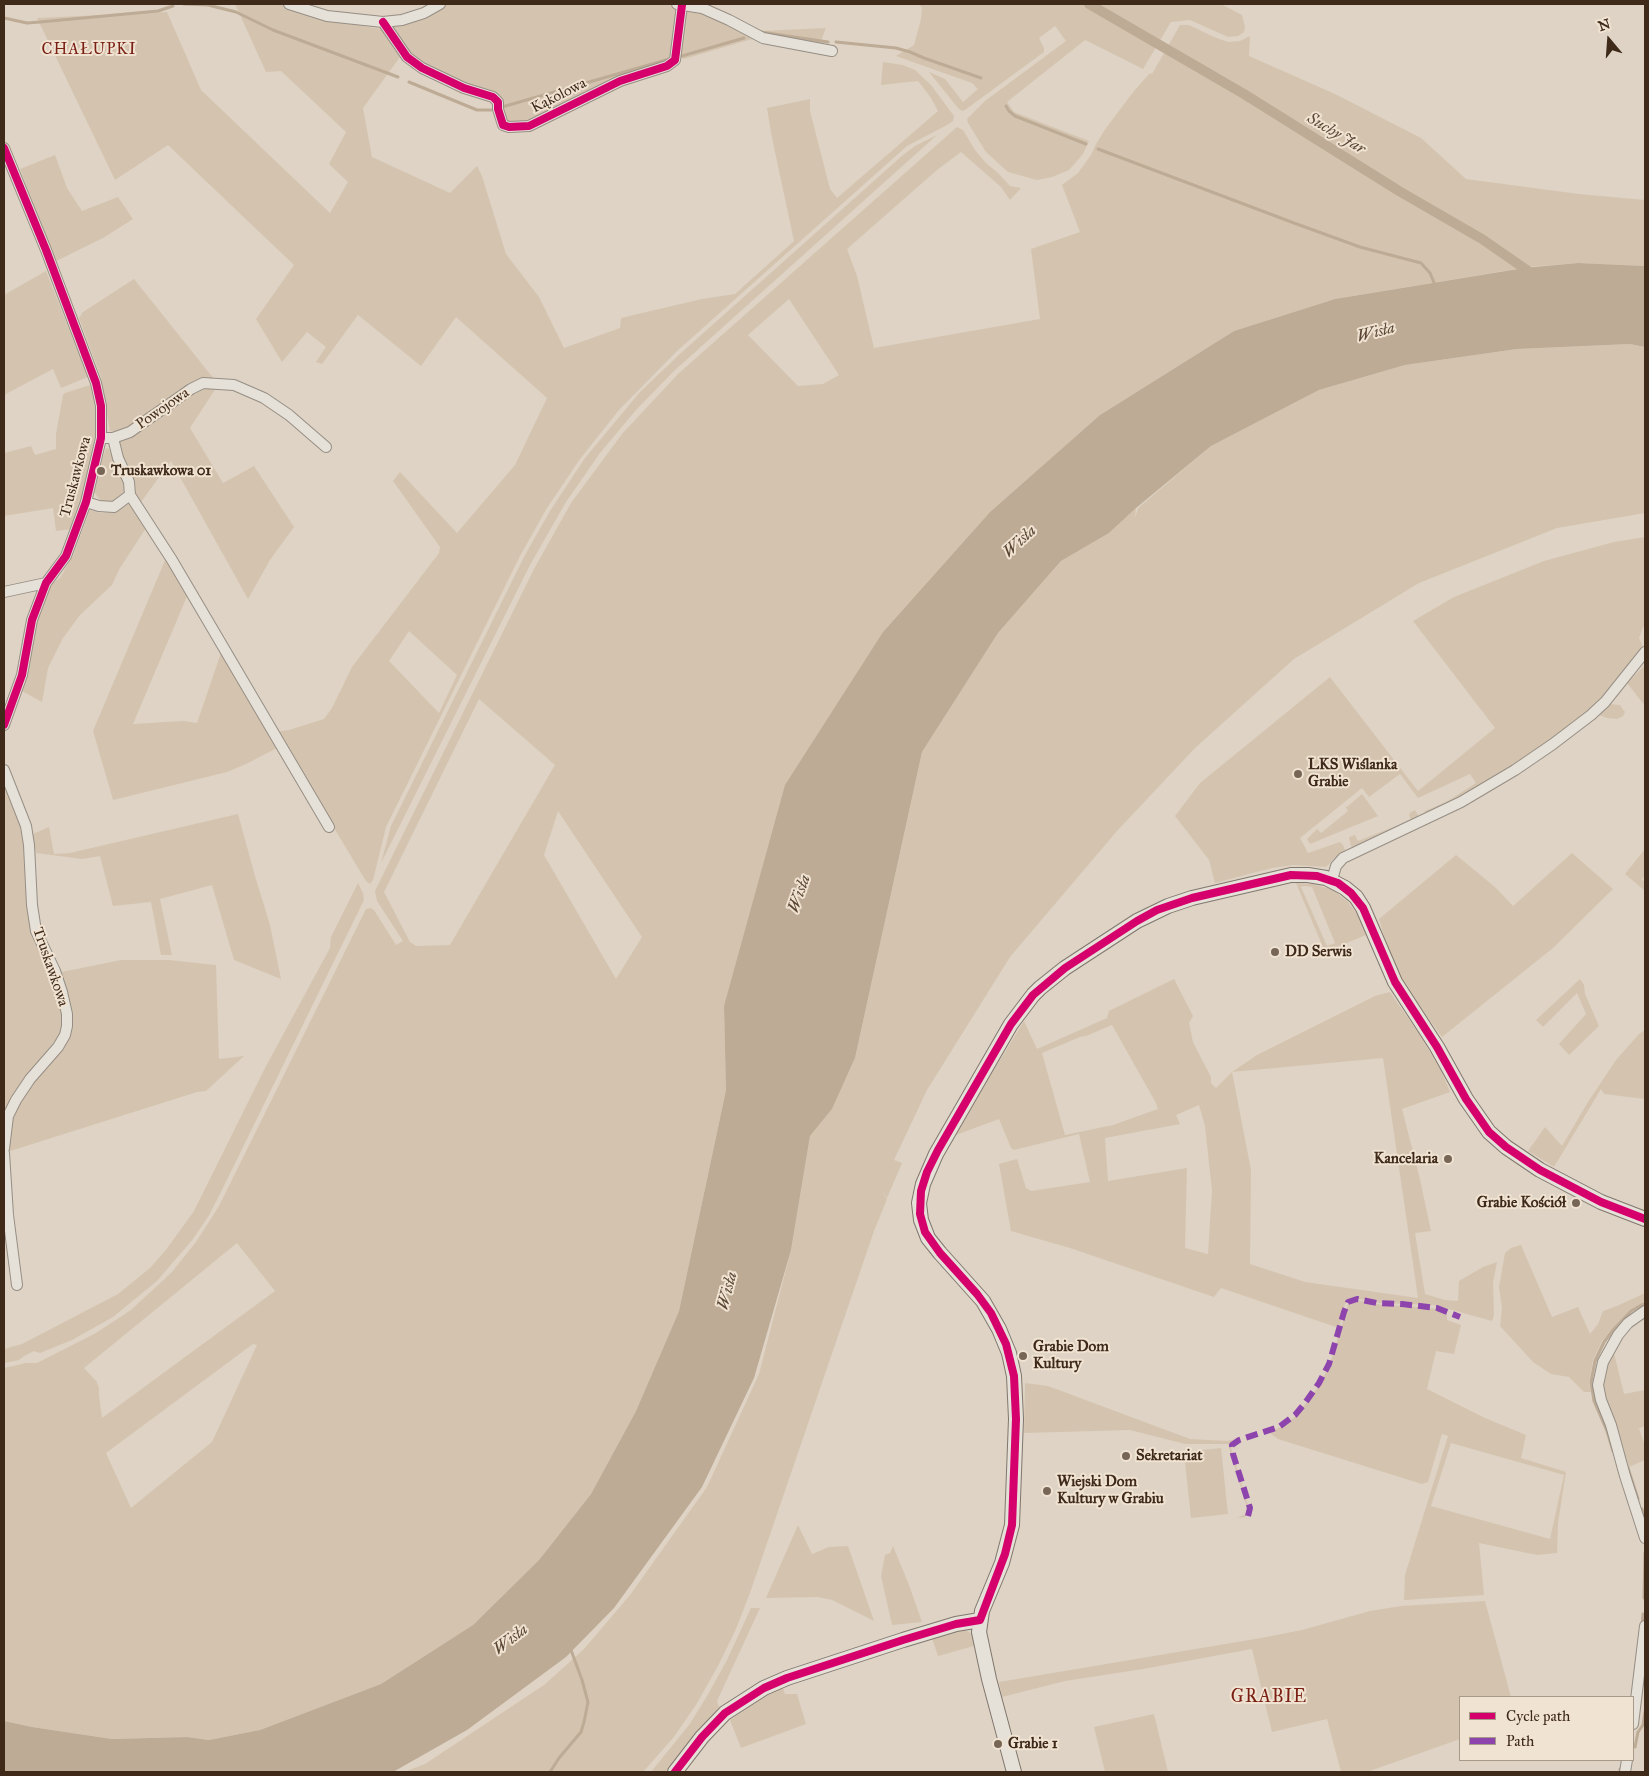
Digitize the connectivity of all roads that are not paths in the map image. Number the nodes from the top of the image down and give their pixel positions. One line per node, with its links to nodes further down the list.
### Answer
1 (289, 4): 4 (street)
2 (440, 4): 4 (street)
3 (680, 4): 4 (street, Kąkolowa); 5 (street, Kąkolowa)
4 (383, 22)
5 (832, 51)
6 (4, 148): 7 (street, Truskawkowa)
7 (101, 438): 8 (street, Powojowa); 11 (street, Truskawkowa)
8 (113, 438): 9 (street, Powojowa); 10 (street)
9 (326, 447)
10 (130, 495): 11 (street); 17 (street)
11 (86, 502): 12 (street, Truskawkowa)
12 (46, 583): 13 (street); 15 (street, Truskawkowa)
13 (4, 592)
14 (1645, 652): 18 (street)
15 (4, 725)
16 (4, 770): 19 (street, Truskawkowa)
17 (329, 826)
18 (1332, 880): 20 (street); 24 (street)
19 (4, 1151): 21 (street, Truskawkowa)
20 (1645, 1219)
21 (17, 1286)
22 (1645, 1311): 23 (street)
23 (1645, 1538)
24 (980, 1620): 27 (street); 28 (street)
25 (1645, 1626): 26 (street)
26 (1634, 1716)
27 (675, 1772)
28 (1014, 1772)

